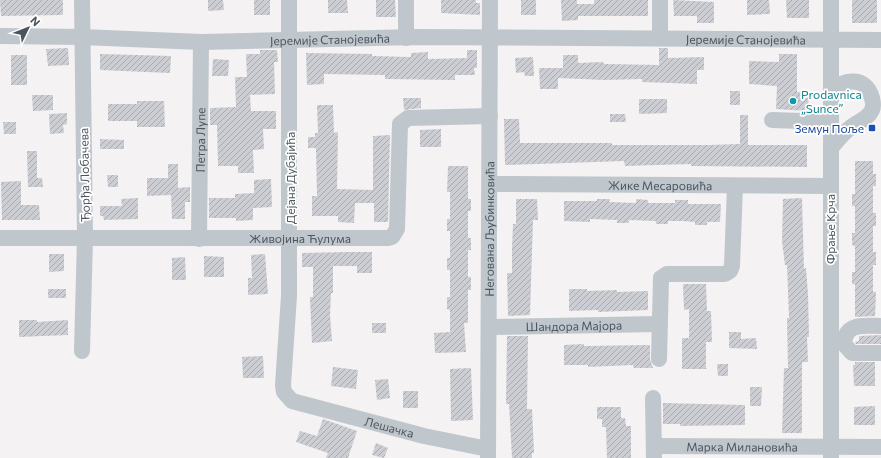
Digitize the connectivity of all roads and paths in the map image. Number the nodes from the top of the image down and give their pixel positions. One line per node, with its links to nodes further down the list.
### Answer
1 (82, 0): 8 (street, Ђорђа Лобачева)
2 (289, 0): 13 (street, Дејана Дубајића)
3 (406, 0): 10 (street)
4 (490, 0): 9 (street, Негована Љубинковића)
5 (660, 0): 11 (street)
6 (831, 0): 12 (street, Фрање Крча)
7 (0, 36): 8 (street, Јеремије Станојевића)
8 (82, 37): 15 (street, Јеремије Станојевића); 25 (street, Ђорђа Лобачева)
9 (490, 37): 10 (street, Јеремије Станојевића); 11 (street, Јеремије Станојевића); 17 (street, Негована Љубинковића)
10 (406, 38): 13 (street, Јеремије Станојевића)
11 (660, 38): 12 (street, Јеремије Станојевића)
12 (831, 39): 14 (street, Јеремије Станојевића); 16 (street, Фрање Крча)
13 (290, 40): 15 (street, Јеремије Станојевића); 27 (street, Дејана Дубајића)
14 (881, 40)
15 (201, 42): 26 (street, Петра Лупе)
16 (831, 92): 19 (street, Фрање Крча); 20 (street)
17 (490, 116): 21 (street, Негована Љубинковића); 27 (street, Живојина Ћулума)
18 (772, 120): 19 (street)
19 (831, 122): 20 (street, Фрање Крча)
20 (830, 148): 23 (street, Фрање Крча)
21 (490, 184): 22 (street, Жике Месаровића); 30 (street, Негована Љубинковића)
22 (735, 186): 23 (street, Жике Месаровића); 28 (street)
23 (831, 186): 31 (street, Фрање Крча)
24 (0, 238): 25 (street, Живојина Ћулума)
25 (85, 238): 26 (street, Живојина Ћулума); 32 (street, Ђорђа Лобачева)
26 (200, 238): 27 (street, Живојина Ћулума)
27 (290, 239): 36 (street, Дејана Дубајића)
28 (659, 324): 30 (street, Шандора Мајора); 34 (street)
29 (881, 326): 31 (street)
30 (489, 327): 40 (street, Негована Љубинковића)
31 (837, 338): 33 (street); 39 (street, Фрање Крча)
32 (82, 351)
33 (881, 353)
34 (659, 359)
35 (653, 398): 38 (street, Марка Милановића)
36 (292, 401): 40 (street, Лешачка)
37 (881, 447): 39 (street, Марка Милановића)
38 (654, 452): 39 (street, Марка Милановића)
39 (831, 453)
40 (488, 454)

